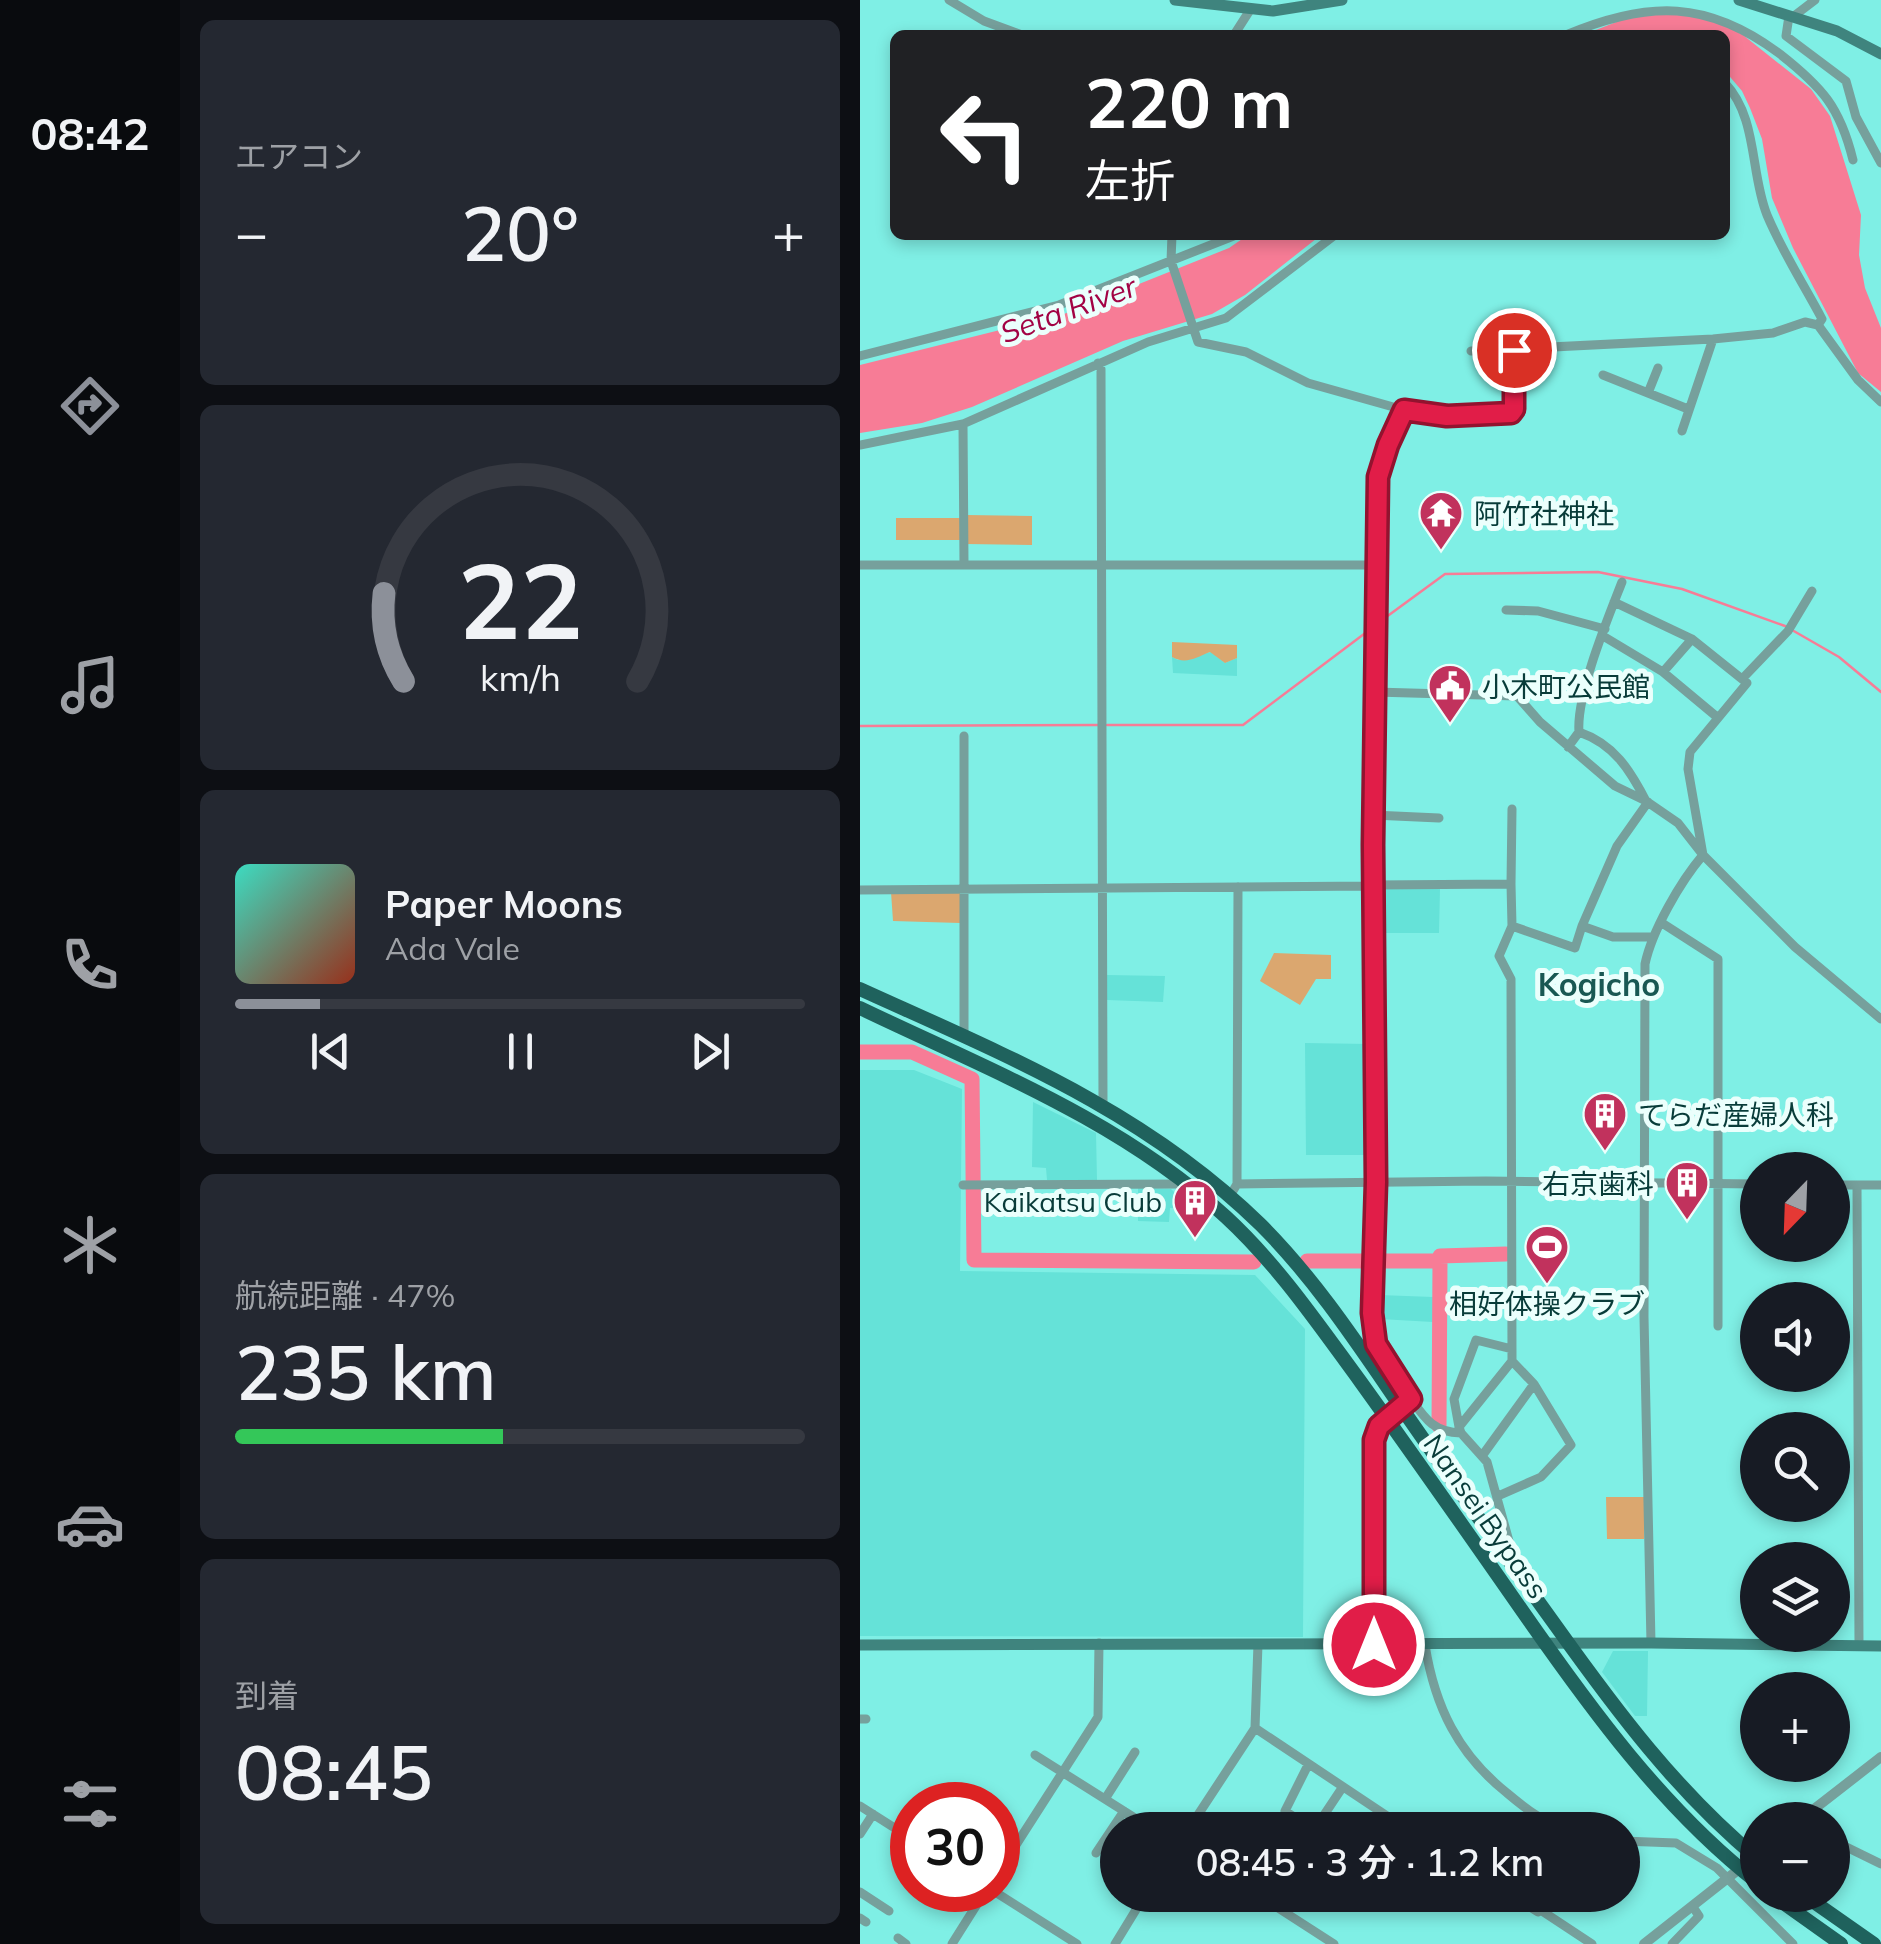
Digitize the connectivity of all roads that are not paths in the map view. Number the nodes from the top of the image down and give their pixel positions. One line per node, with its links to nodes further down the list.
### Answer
1 (949, 0): 8 (street)
2 (1175, 0): 6 (main road)
3 (1342, 0): 6 (main road)
4 (1739, 0): 7 (main road)
5 (1814, 0): 7 (street)
6 (1250, 10): 9 (street)
7 (1792, 16): 11 (main road); 14 (street)
8 (1008, 30)
9 (1237, 30)
10 (1577, 30): 13 (street)
11 (1881, 54)
12 (1730, 88): 19 (street)
13 (1854, 160)
14 (1881, 163)
15 (1172, 240): 18 (street)
16 (1224, 240): 18 (street)
17 (1328, 240): 20 (street)
18 (1172, 261): 20 (street); 24 (street)
19 (1818, 325): 21 (street); 29 (street)
20 (1192, 330): 25 (street); 31 (street)
21 (1713, 339): 23 (street); 30 (street)
22 (1471, 351): 23 (street)
23 (1513, 351): 31 (street)
24 (860, 356)
25 (1098, 364): 32 (street); 36 (street)
26 (1658, 368): 28 (street)
27 (1603, 376): 28 (street)
28 (1648, 393): 30 (street)
29 (1881, 402)
30 (1688, 409): 33 (street)
31 (1404, 410): 38 (street)
32 (963, 424): 34 (street); 35 (street)
33 (1682, 431)
34 (860, 445)
35 (964, 564): 36 (street); 37 (street)
36 (1102, 564): 38 (street); 60 (street)
37 (860, 565)
38 (1375, 565): 47 (street)
39 (1622, 582): 41 (street)
40 (1812, 591): 46 (street)
41 (1614, 602): 43 (street); 44 (street)
42 (1506, 610): 43 (street)
43 (1604, 632): 45 (street); 49 (street)
44 (1692, 639): 45 (street); 46 (street)
45 (1663, 672): 48 (street)
46 (1743, 678): 48 (street)
47 (1375, 692): 51 (street); 54 (street)
48 (1717, 718): 56 (street)
49 (1579, 732): 51 (street); 52 (street)
50 (964, 736): 62 (street)
51 (1568, 747): 52 (street)
52 (1647, 801): 56 (street); 65 (street)
53 (1512, 809): 57 (street)
54 (1373, 816): 55 (street); 59 (street)
55 (1439, 818)
56 (1703, 856): 63 (street); 69 (street)
57 (1511, 884): 59 (street); 64 (street)
58 (1238, 886): 59 (street); 60 (street); 82 (street)
59 (1374, 886): 72 (street)
60 (1102, 888): 62 (street); 71 (street)
61 (860, 890): 62 (street)
62 (962, 890): 70 (street)
63 (1662, 923): 66 (street); 76 (street)
64 (1512, 926): 65 (street); 73 (street)
65 (1582, 926): 66 (street)
66 (1652, 937): 75 (street)
67 (860, 988): 70 (highway, Nansei Bypass)
68 (860, 1008): 74 (highway, Nansei Bypass)
69 (1881, 1018)
70 (964, 1036): 71 (highway, Nansei Bypass)
71 (1104, 1104): 82 (highway, Nansei Bypass)
72 (1376, 1182): 73 (street); 82 (street); 87 (street)
73 (1511, 1182): 75 (street); 84 (street)
74 (1186, 1184): 78 (street); 88 (highway, Nansei Bypass)
75 (1646, 1184): 76 (street); 94 (street)
76 (1718, 1184): 77 (street); 83 (street)
77 (1740, 1184)
78 (963, 1185)
79 (1850, 1185): 80 (street)
80 (1858, 1185): 81 (street); 101 (street)
81 (1881, 1185)
82 (1233, 1190): 87 (highway, Nansei Bypass)
83 (1718, 1326)
84 (1512, 1348): 85 (street); 89 (street)
85 (1512, 1361): 86 (street); 89 (street)
86 (1534, 1384): 90 (street); 91 (street)
87 (1406, 1403): 88 (street); 89 (street); 98 (highway, Nansei Bypass)
88 (1386, 1418): 97 (highway, Nansei Bypass); 100 (street)
89 (1460, 1430): 90 (street)
90 (1482, 1456): 91 (street)
91 (1498, 1496): 92 (street)
92 (1512, 1552)
93 (1099, 1643): 95 (main road); 99 (main road); 108 (street)
94 (1651, 1643): 98 (main road); 101 (main road)
95 (1258, 1644): 100 (main road); 103 (street)
96 (1425, 1644): 97 (main road); 100 (main road); 116 (street)
97 (1544, 1644): 98 (main road); 127 (highway, Nansei Bypass)
98 (1568, 1644): 122 (highway, Nansei Bypass)
99 (860, 1645)
100 (1374, 1645)
101 (1859, 1646): 102 (main road)
102 (1881, 1646)
103 (1254, 1728): 107 (street); 114 (street)
104 (1135, 1752): 110 (street)
105 (1035, 1755): 108 (street)
106 (1881, 1758): 111 (street)
107 (1308, 1764): 109 (street); 109 (street)
108 (1062, 1773): 110 (street); 120 (street)
109 (1342, 1788): 115 (street)
110 (1105, 1799): 113 (street)
111 (1824, 1802)
112 (860, 1806): 117 (street)
113 (1124, 1811): 124 (street)
114 (1200, 1812)
115 (1380, 1812)
116 (1531, 1812)
117 (873, 1814): 118 (street); 119 (street)
118 (890, 1825)
119 (860, 1834)
120 (1020, 1839)
121 (1640, 1841): 127 (street)
122 (1740, 1842)
123 (1850, 1849): 125 (street)
124 (1096, 1853)
125 (1881, 1864)
126 (1740, 1869): 127 (street)
127 (1734, 1874): 128 (highway, Nansei Bypass); 130 (street); 147 (street)
128 (1740, 1876)
129 (860, 1892): 132 (street)
130 (1692, 1906): 139 (street); 146 (street)
131 (1020, 1909): 141 (street)
132 (889, 1911)
133 (975, 1912): 140 (street)
134 (1135, 1912): 142 (street)
135 (1284, 1912): 143 (street)
136 (1542, 1912): 144 (street)
137 (1796, 1912): 148 (highway)
138 (1828, 1912): 149 (highway)
139 (1658, 1934): 145 (street); 146 (street)
140 (956, 1943)
141 (1077, 1944)
142 (1115, 1944)
143 (1334, 1944)
144 (1592, 1944)
145 (1644, 1944)
146 (1670, 1944)
147 (1794, 1944)
148 (1841, 1944)
149 (1874, 1944)

